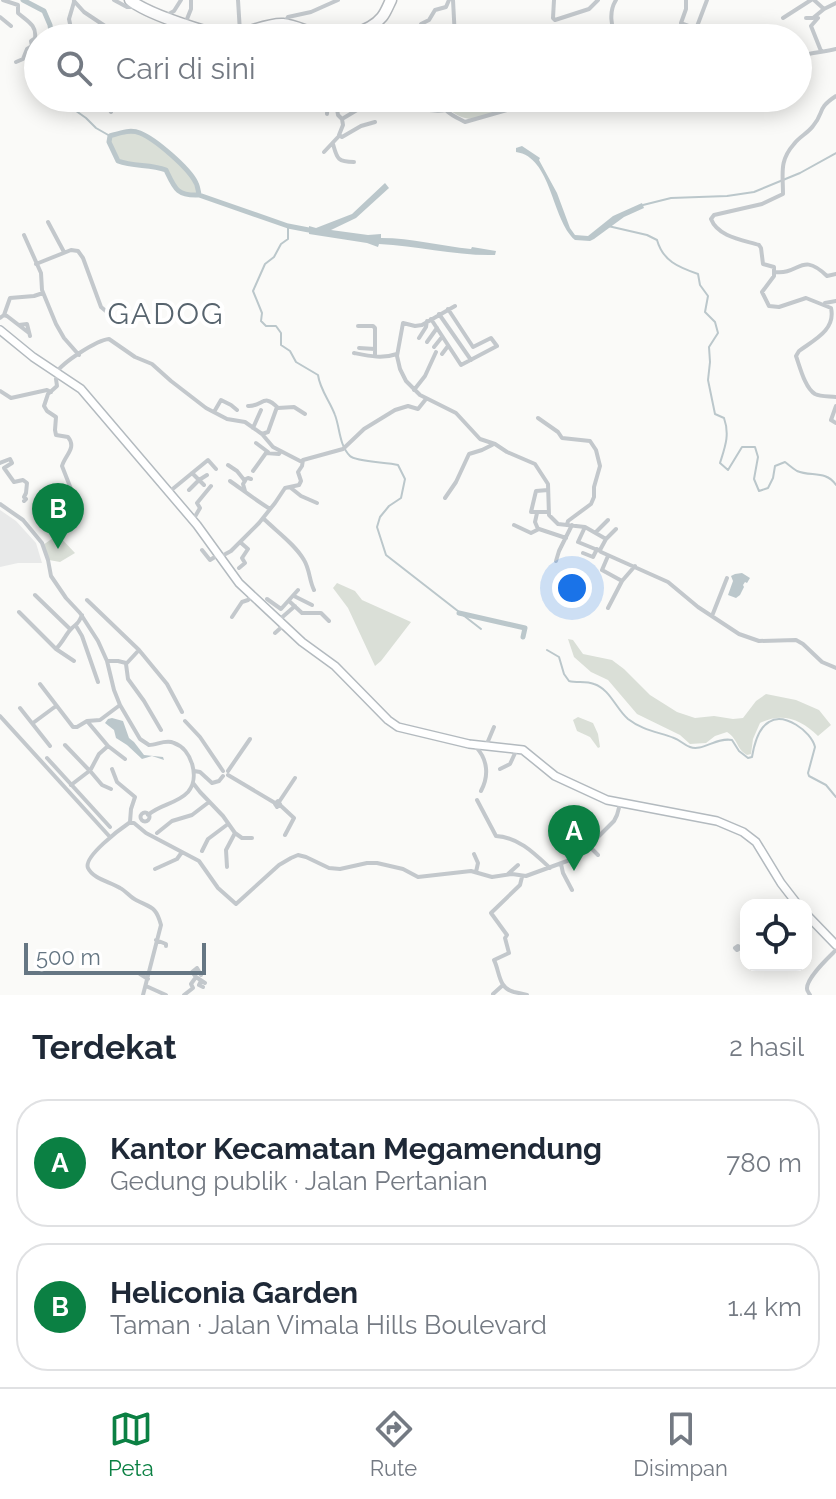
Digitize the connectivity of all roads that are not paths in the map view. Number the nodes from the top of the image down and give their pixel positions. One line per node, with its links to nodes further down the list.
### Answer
1 (3, 0): 26 (street)
2 (114, 0): 17 (street)
3 (181, 0): 19 (street)
4 (191, 0): 24 (street)
5 (238, 0): 30 (street)
6 (338, 0): 31 (street)
7 (391, 0): 25 (highway)
8 (451, 0): 32 (street); 33 (street)
9 (554, 0): 10 (street)
10 (598, 0)
11 (616, 0): 34 (street)
12 (686, 0): 35 (street)
13 (707, 0): 36 (street)
14 (813, 0): 18 (street); 21 (street)
15 (74, 1): 27 (street); 28 (street)
16 (836, 3): 18 (street)
17 (142, 6): 19 (highway)
18 (824, 9): 22 (street)
19 (164, 16): 24 (highway)
20 (0, 17): 38 (street)
21 (783, 18)
22 (806, 18)
23 (818, 18): 37 (street)
24 (184, 23): 29 (highway)
25 (375, 23)
26 (32, 24)
27 (70, 24)
28 (102, 24)
29 (187, 24)
30 (240, 24)
31 (284, 24)
32 (421, 24)
33 (454, 24)
34 (613, 24)
35 (685, 24)
36 (698, 24)
37 (812, 25)
38 (11, 26)
39 (812, 28): 41 (street)
40 (836, 49): 41 (street)
41 (821, 51): 42 (street)
42 (812, 53)
43 (24, 56): 44 (street)
44 (16, 62)
45 (836, 96): 60 (street)
46 (337, 112): 50 (street)
47 (355, 112): 50 (street)
48 (449, 112): 49 (street)
49 (500, 112)
50 (342, 119): 52 (street)
51 (375, 122): 52 (street)
52 (339, 136): 53 (street)
53 (333, 144): 54 (street); 55 (street)
54 (324, 152)
55 (354, 162)
56 (48, 222): 58 (street)
57 (24, 235): 59 (street)
58 (64, 252): 59 (street); 71 (street)
59 (36, 264): 62 (street)
60 (775, 272): 61 (street); 63 (street)
61 (836, 274)
62 (43, 293): 69 (street); 86 (street)
63 (823, 303): 64 (street); 94 (street)
64 (834, 303)
65 (455, 306): 67 (street)
66 (0, 309): 69 (street)
67 (448, 309): 68 (street); 88 (street)
68 (439, 314): 70 (street); 79 (street)
69 (3, 315): 75 (street)
70 (429, 320): 73 (street); 77 (street); 84 (street)
71 (119, 322)
72 (358, 326): 82 (street)
73 (437, 328): 76 (street); 78 (street)
74 (0, 332): 89 (street)
75 (30, 335)
76 (442, 337): 81 (street); 90 (street)
77 (419, 338)
78 (427, 342)
79 (458, 343): 81 (street); 88 (street)
80 (359, 348): 82 (street)
81 (449, 348): 85 (street); 88 (street)
82 (375, 349): 87 (street)
83 (354, 353): 87 (street)
84 (397, 354): 87 (street); 90 (street)
85 (442, 354)
86 (79, 355): 89 (street); 102 (street)
87 (375, 356)
88 (471, 360)
89 (57, 374): 91 (street); 131 (street)
90 (414, 390): 95 (street)
91 (51, 392): 93 (street); 127 (street)
92 (218, 393): 96 (street)
93 (0, 394)
94 (836, 397)
95 (426, 399): 109 (street); 112 (street)
96 (221, 400): 100 (street); 102 (street)
97 (248, 406): 99 (street)
98 (836, 406): 105 (street)
99 (277, 407): 103 (street); 107 (street)
100 (237, 410)
101 (261, 410): 106 (street)
102 (214, 412): 106 (street)
103 (305, 414)
104 (538, 418): 143 (street)
105 (836, 423)
106 (253, 428): 107 (street)
107 (262, 434): 110 (street)
108 (256, 443): 111 (street)
109 (494, 444): 129 (street); 132 (street)
110 (281, 451): 111 (street); 112 (street)
111 (268, 452): 117 (street)
112 (302, 462): 126 (street)
113 (0, 463): 133 (street)
114 (228, 465): 122 (street)
115 (216, 469): 118 (street)
116 (185, 470): 118 (street)
117 (253, 471)
118 (191, 474): 121 (street); 131 (street)
119 (207, 475): 121 (street)
120 (251, 479): 122 (street)
121 (199, 480): 124 (street); 128 (street)
122 (244, 480): 130 (street)
123 (230, 481): 130 (street)
124 (204, 485)
125 (211, 486): 141 (street)
126 (291, 488): 134 (street); 136 (street)
127 (71, 489)
128 (189, 490)
129 (548, 490): 137 (street); 138 (street)
130 (245, 491): 136 (street)
131 (169, 492): 141 (street)
132 (445, 498)
133 (24, 501)
134 (317, 503)
135 (0, 504): 175 (street)
136 (270, 509): 139 (street)
137 (548, 512): 138 (street); 143 (street)
138 (537, 513): 145 (street)
139 (263, 518): 150 (street); 162 (street)
140 (608, 520): 147 (street)
141 (193, 521): 154 (street)
142 (514, 525): 145 (street)
143 (569, 525): 144 (street); 148 (street)
144 (585, 527): 147 (street); 152 (street)
145 (538, 529): 148 (street)
146 (616, 529): 149 (street)
147 (596, 532): 149 (street)
148 (566, 538): 156 (street)
149 (606, 539): 152 (street)
150 (240, 542): 154 (street); 158 (street)
151 (202, 550): 154 (street)
152 (599, 550): 153 (street); 155 (street)
153 (583, 553)
154 (219, 556): 165 (street)
155 (608, 556): 157 (street); 160 (street)
156 (556, 561)
157 (635, 566): 160 (street); 176 (street)
158 (239, 568)
159 (727, 578): 176 (street)
160 (622, 581): 166 (street)
161 (298, 590): 167 (street)
162 (314, 590)
163 (606, 591): 166 (street)
164 (35, 595): 181 (street)
165 (252, 595): 169 (street); 177 (street)
166 (616, 595): 173 (street)
167 (294, 596): 170 (street); 171 (street)
168 (87, 600): 184 (street)
169 (266, 600): 170 (street); 180 (street)
170 (289, 601): 172 (street)
171 (312, 605)
172 (295, 606): 178 (street); 180 (street)
173 (608, 608)
174 (19, 612): 183 (street)
175 (82, 615): 179 (street); 181 (street)
176 (712, 616): 188 (street)
177 (232, 617)
178 (329, 621)
179 (87, 623): 181 (street); 186 (street)
180 (282, 623): 182 (street); 203 (street)
181 (75, 627): 183 (street); 189 (street)
182 (275, 633)
183 (56, 649): 185 (street)
184 (139, 650): 187 (street); 194 (street)
185 (74, 661)
186 (108, 664): 187 (street); 191 (street)
187 (126, 664): 200 (street)
188 (836, 668)
189 (98, 682)
190 (40, 684): 192 (street)
191 (120, 705): 196 (street); 213 (street)
192 (56, 706): 196 (street); 198 (street)
193 (20, 708): 198 (street)
194 (182, 712)
195 (0, 716): 232 (street)
196 (87, 721): 205 (street)
197 (185, 721): 214 (street)
198 (33, 723): 204 (street)
199 (494, 727): 206 (street)
200 (161, 730)
201 (250, 739): 214 (street)
202 (65, 745): 212 (street)
203 (475, 745): 206 (street); 220 (street)
204 (50, 746)
205 (108, 746): 209 (street); 212 (street)
206 (486, 746): 207 (street)
207 (517, 748): 211 (street); 225 (street)
208 (47, 758): 217 (street)
209 (125, 759)
210 (112, 769): 227 (street)
211 (500, 769)
212 (89, 770): 217 (street); 218 (street)
213 (194, 771): 214 (street); 216 (street)
214 (225, 773): 224 (street)
215 (295, 778): 224 (street)
216 (193, 782): 219 (street); 221 (street)
217 (71, 785): 228 (street)
218 (111, 789)
219 (190, 790): 221 (street); 227 (street)
220 (481, 791)
221 (200, 792): 223 (street)
222 (477, 800): 242 (street)
223 (209, 802): 226 (street); 229 (street)
224 (278, 803): 231 (street)
225 (620, 804): 234 (street); 248 (street)
226 (228, 824): 230 (street); 235 (street)
227 (135, 825): 232 (street); 236 (street)
228 (110, 827)
229 (157, 833)
230 (235, 833): 233 (street); 241 (street)
231 (285, 835)
232 (110, 837): 250 (street)
233 (252, 838)
234 (589, 846): 238 (street); 239 (street)
235 (202, 851)
236 (182, 852): 243 (street); 244 (street)
237 (474, 854): 244 (street)
238 (598, 855)
239 (561, 864): 242 (street); 247 (street)
240 (518, 865): 245 (street)
241 (227, 867)
242 (550, 868): 246 (street)
243 (155, 869)
244 (476, 872): 245 (street)
245 (506, 875): 246 (street)
246 (522, 877): 257 (street)
247 (572, 890)
248 (793, 899)
249 (812, 921): 252 (street)
250 (156, 940): 251 (street); 254 (street)
251 (166, 946)
252 (836, 948): 256 (street)
253 (140, 974): 254 (street)
254 (148, 979): 258 (street)
255 (201, 981): 261 (street)
256 (808, 983): 259 (street); 263 (street)
257 (503, 985): 262 (street); 266 (street)
258 (146, 986): 264 (street); 265 (street)
259 (814, 987)
260 (181, 988): 261 (street)
261 (185, 994)
262 (493, 994)
263 (808, 994)
264 (143, 995)
265 (166, 995)
266 (527, 995)

